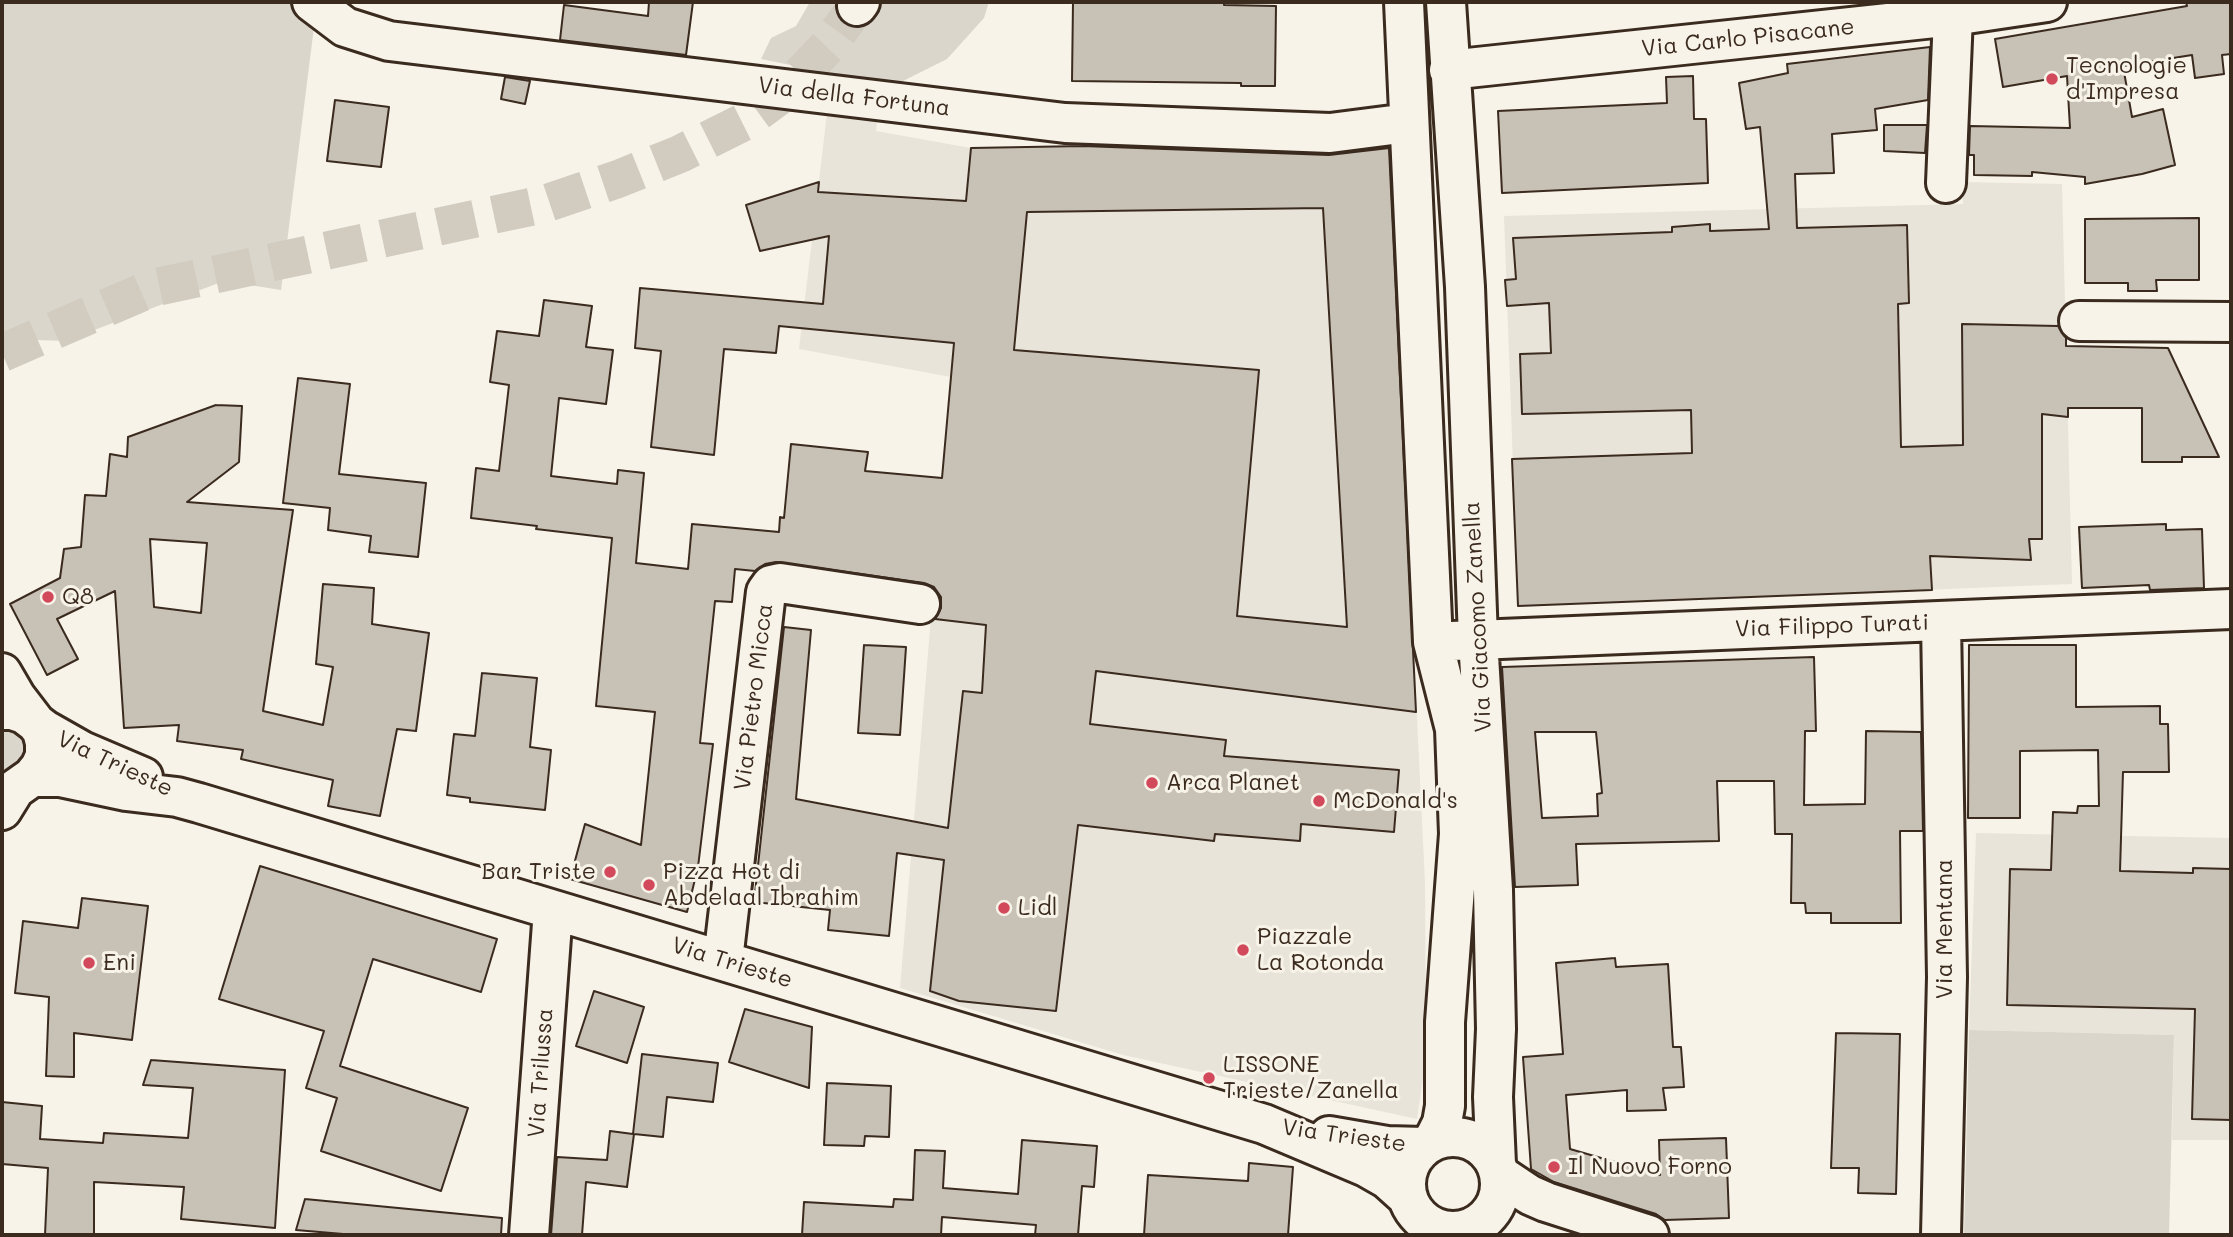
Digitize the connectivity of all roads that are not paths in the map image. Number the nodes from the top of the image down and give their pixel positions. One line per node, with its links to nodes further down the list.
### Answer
1 (312, 2): 7 (street, Via della Fortuna)
2 (1404, 2): 7 (street, Via Giacomo Zanella)
3 (1446, 2): 6 (street, Via Giacomo Zanella)
4 (2047, 2): 5 (street, Via Carlo Pisacane)
5 (1953, 16): 6 (street, Via Carlo Pisacane); 8 (street)
6 (1449, 70): 14 (street, Via Giacomo Zanella)
7 (1408, 123): 15 (street, Via Giacomo Zanella)
8 (1946, 183)
9 (2079, 321): 10 (street)
10 (2231, 322)
11 (920, 604): 21 (street, Via Pietro Micca)
12 (2231, 609): 13 (street, Via Filippo Turati)
13 (1941, 622): 14 (street, Via Filippo Turati); 30 (street, Via Mentana)
14 (1478, 639): 15 (street, Via Filippo Turati); 24 (street, Via Giacomo Zanella)
15 (1433, 642): 23 (street, Via Giacomo Zanella)
16 (2, 673): 17 (street)
17 (18, 715): 18 (street); 19 (street, Via Trieste)
18 (14, 789): 19 (street, Via Trieste)
19 (199, 803): 20 (street, Via Trieste)
20 (553, 910): 21 (street, Via Trieste); 27 (street, Via Trilussa)
21 (723, 960): 22 (street, Via Trieste)
22 (1264, 1124): 23 (street, Via Trieste); 25 (street, Via Trieste)
23 (1429, 1144): 24 (street); 25 (street)
24 (1498, 1169): 26 (street); 29 (street)
25 (1420, 1218): 26 (street)
26 (1480, 1228): 28 (street)
27 (528, 1235)
28 (1597, 1235)
29 (1649, 1235)
30 (1941, 1235)

